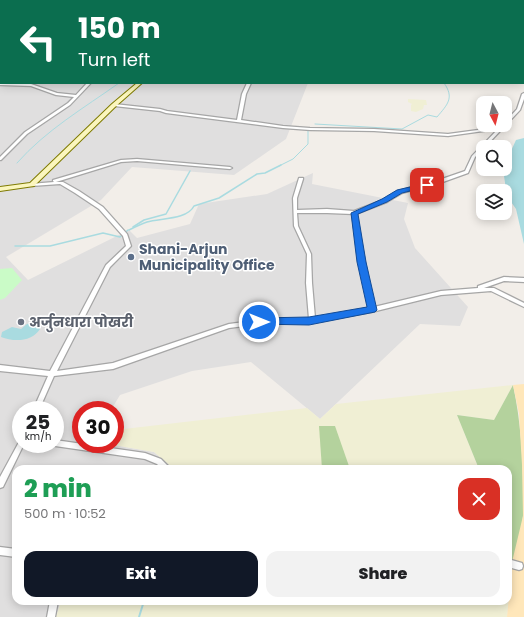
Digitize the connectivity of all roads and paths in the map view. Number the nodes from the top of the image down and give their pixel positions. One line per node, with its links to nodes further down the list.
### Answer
1 (0, 84): 2 (street)
2 (27, 84): 7 (street)
3 (89, 84): 7 (street)
4 (139, 84): 8 (street)
5 (249, 84): 10 (street)
6 (524, 94): 9 (street)
7 (77, 96): 13 (street)
8 (114, 105): 10 (street); 17 (street)
9 (512, 116)
10 (239, 121): 11 (street)
11 (476, 130)
12 (497, 132): 20 (street)
13 (0, 159)
14 (230, 168): 16 (street)
15 (301, 179): 19 (street)
16 (50, 183): 17 (street); 27 (street)
17 (32, 185): 18 (street)
18 (0, 189)
19 (295, 212): 20 (street); 25 (street)
20 (354, 213): 24 (street)
21 (524, 280): 22 (street)
22 (470, 290): 23 (street); 24 (street)
23 (524, 305)
24 (372, 310): 25 (street)
25 (312, 320): 27 (street)
26 (0, 368): 27 (street)
27 (52, 374): 28 (street)
28 (40, 401)
29 (64, 444): 31 (street)
30 (16, 453): 32 (street)
31 (163, 465)
32 (0, 484)
33 (0, 551): 34 (street)
34 (12, 552)
35 (512, 564): 36 (street)
36 (520, 566)
37 (53, 605): 38 (street)
38 (51, 617)

